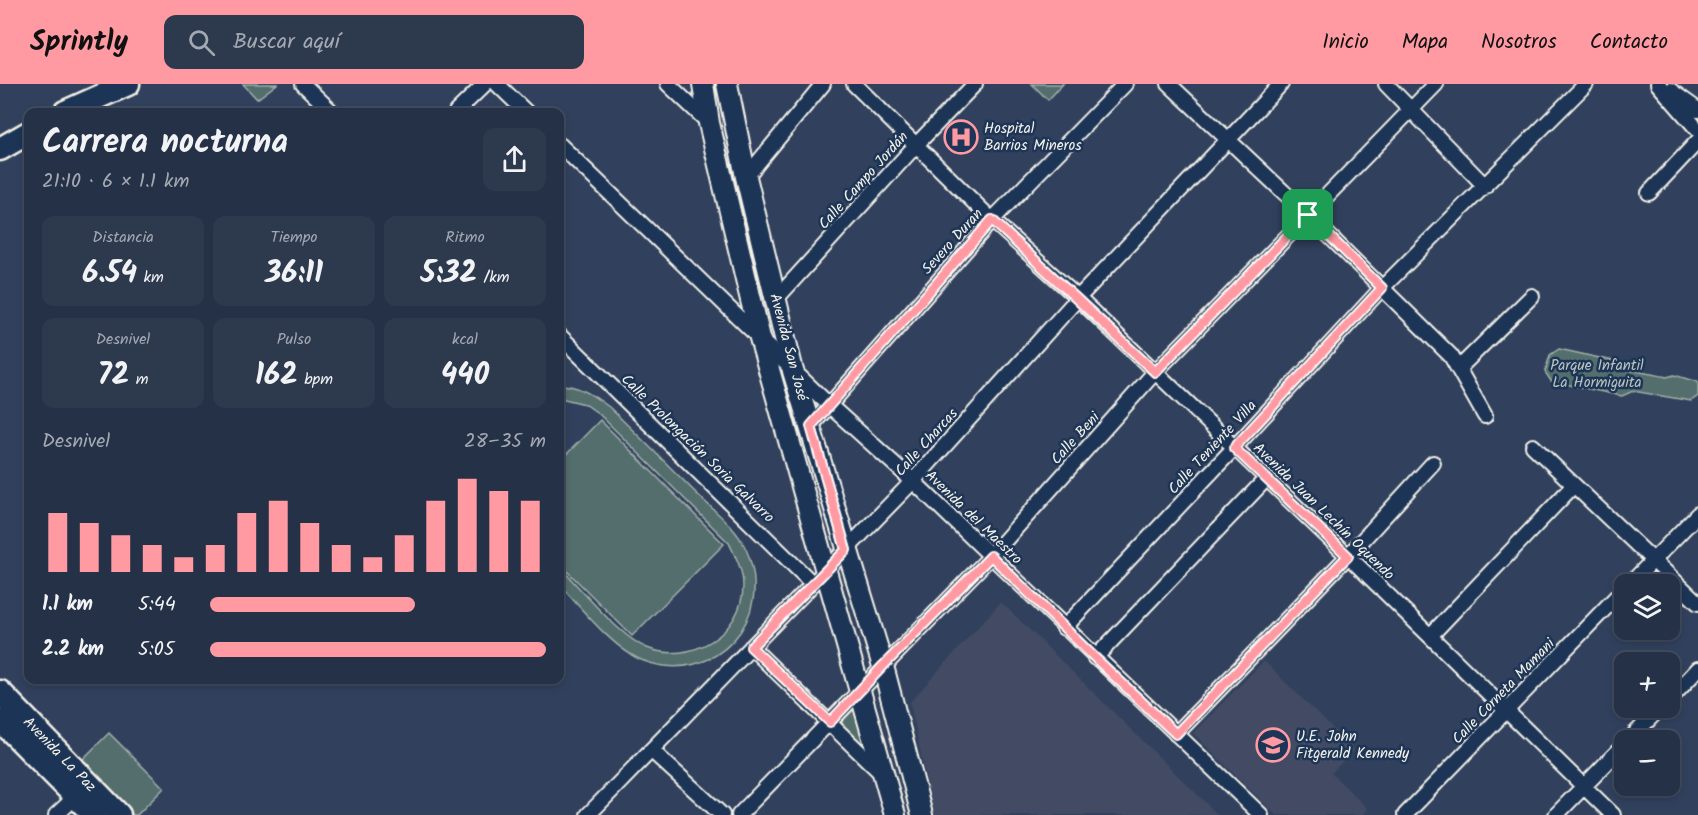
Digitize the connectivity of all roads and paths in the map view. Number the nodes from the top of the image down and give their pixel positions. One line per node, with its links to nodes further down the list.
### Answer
1 (103, 84): 19 (main road)
2 (128, 84): 20 (main road)
3 (303, 84): 21 (street)
4 (485, 84): 22 (street)
5 (497, 84): 23 (street)
6 (668, 84): 26 (street)
7 (703, 84): 26 (street, Avenida San José)
8 (727, 84): 34 (street, Avenida San José)
9 (823, 84): 34 (street)
10 (854, 84): 31 (street, Avenida Juan Lechín Oquendo)
11 (975, 84): 31 (street, Calle Campo Jordán)
12 (1125, 84): 38 (street, Severo Duran)
13 (1169, 84): 29 (street)
14 (1281, 84): 29 (street, Calle Charcas)
15 (1386, 84): 24 (street)
16 (1436, 84): 24 (street, Calle Beni)
17 (1586, 84): 35 (street, Calle Teniente Villa)
18 (1660, 84): 25 (street); 27 (street)
19 (73, 108)
20 (74, 108)
21 (328, 108)
22 (460, 108)
23 (522, 108)
24 (1411, 110): 35 (street); 37 (street, Calle Beni)
25 (1698, 110)
26 (709, 123): 43 (street, Avenida San José)
27 (1698, 130)
28 (24, 135): 32 (main road)
29 (1229, 141): 37 (street); 41 (street, Calle Charcas)
30 (1698, 141): 36 (street)
31 (917, 144): 38 (street, Avenida Juan Lechín Oquendo); 42 (street, Calle Campo Jordán)
32 (0, 149)
33 (564, 149): 43 (street, Avenida del Maestro)
34 (746, 177): 42 (street, Avenida San José)
35 (1485, 186): 39 (street, Calle Teniente Villa)
36 (1650, 193)
37 (1308, 215): 39 (street); 47 (street, Calle Beni)
38 (992, 220): 41 (street, Avenida Juan Lechín Oquendo); 48 (street, Severo Duran)
39 (1382, 288): 45 (street); 52 (street, Calle Teniente Villa)
40 (1532, 296): 45 (street)
41 (1078, 298): 47 (street, Avenida Juan Lechín Oquendo); 55 (street, Calle Charcas)
42 (776, 299): 46 (street, Avenida San José)
43 (760, 338): 46 (street, Avenida del Maestro); 63 (street, Avenida San José)
44 (564, 340): 63 (street, Calle Prolongación Soria Galvarro)
45 (1458, 369): 49 (street)
46 (793, 371): 48 (street, Avenida del Maestro); 50 (street, Avenida San José)
47 (1155, 372): 52 (street, Avenida Juan Lechín Oquendo); 59 (street, Calle Beni)
48 (829, 405): 50 (street, Severo Duran); 55 (street, Avenida del Maestro)
49 (1485, 416)
50 (811, 426): 58 (street, Avenida San José)
51 (1533, 446): 56 (street)
52 (1234, 448): 54 (street, Avenida Juan Lechín Oquendo); 66 (street, Calle Teniente Villa)
53 (1433, 463): 60 (street)
54 (1266, 479): 60 (street, Avenida Juan Lechín Oquendo); 69 (street)
55 (913, 481): 58 (street, Calle Charcas); 59 (street, Avenida del Maestro)
56 (1574, 485): 61 (street); 67 (street)
57 (1696, 519): 61 (street)
58 (846, 550): 63 (street, Calle Charcas); 70 (street, Avenida San José)
59 (991, 556): 66 (street, Avenida del Maestro); 70 (street, Calle Beni)
60 (1348, 556): 67 (street, Avenida Juan Lechín Oquendo); 80 (street)
61 (1653, 560): 62 (street); 65 (street)
62 (1640, 574)
63 (820, 577): 68 (street, Calle Charcas); 73 (street, Avenida San José)
64 (1614, 599): 75 (street, Calle Corneta Mamani)
65 (1698, 603)
66 (1064, 628): 69 (street, Avenida del Maestro)
67 (1430, 636): 75 (street, Avenida Juan Lechín Oquendo)
68 (751, 647): 78 (street); 81 (street, Calle Charcas)
69 (1095, 658): 80 (street, Avenida del Maestro)
70 (883, 666): 73 (street, Calle Beni); 93 (street, Avenida San José)
71 (1698, 669): 72 (street)
72 (1680, 688)
73 (860, 690): 78 (street, Calle Beni); 83 (street, Avenida San José)
74 (0, 692): 85 (main road, Avenida La Paz)
75 (1506, 710): 84 (street, Avenida Juan Lechín Oquendo); 94 (street, Calle Corneta Mamani)
76 (1650, 718): 79 (street)
77 (0, 720): 85 (main road, Avenida La Paz)
78 (830, 722): 83 (street); 91 (street, Calle Beni)
79 (1639, 730)
80 (1176, 734): 86 (street, Avenida del Maestro)
81 (651, 750): 89 (street, Calle Charcas); 90 (street)
82 (1614, 755): 84 (street)
83 (885, 777): 92 (street, Avenida San José)
84 (1584, 786): 95 (street); 96 (street, Avenida Juan Lechín Oquendo)
85 (89, 803): 87 (street); 88 (main road, Avenida La Paz)
86 (1253, 812)
87 (56, 815)
88 (119, 815)
89 (588, 815)
90 (722, 815)
91 (739, 815)
92 (895, 815)
93 (922, 815)
94 (1405, 815)
95 (1557, 815)
96 (1613, 815)

